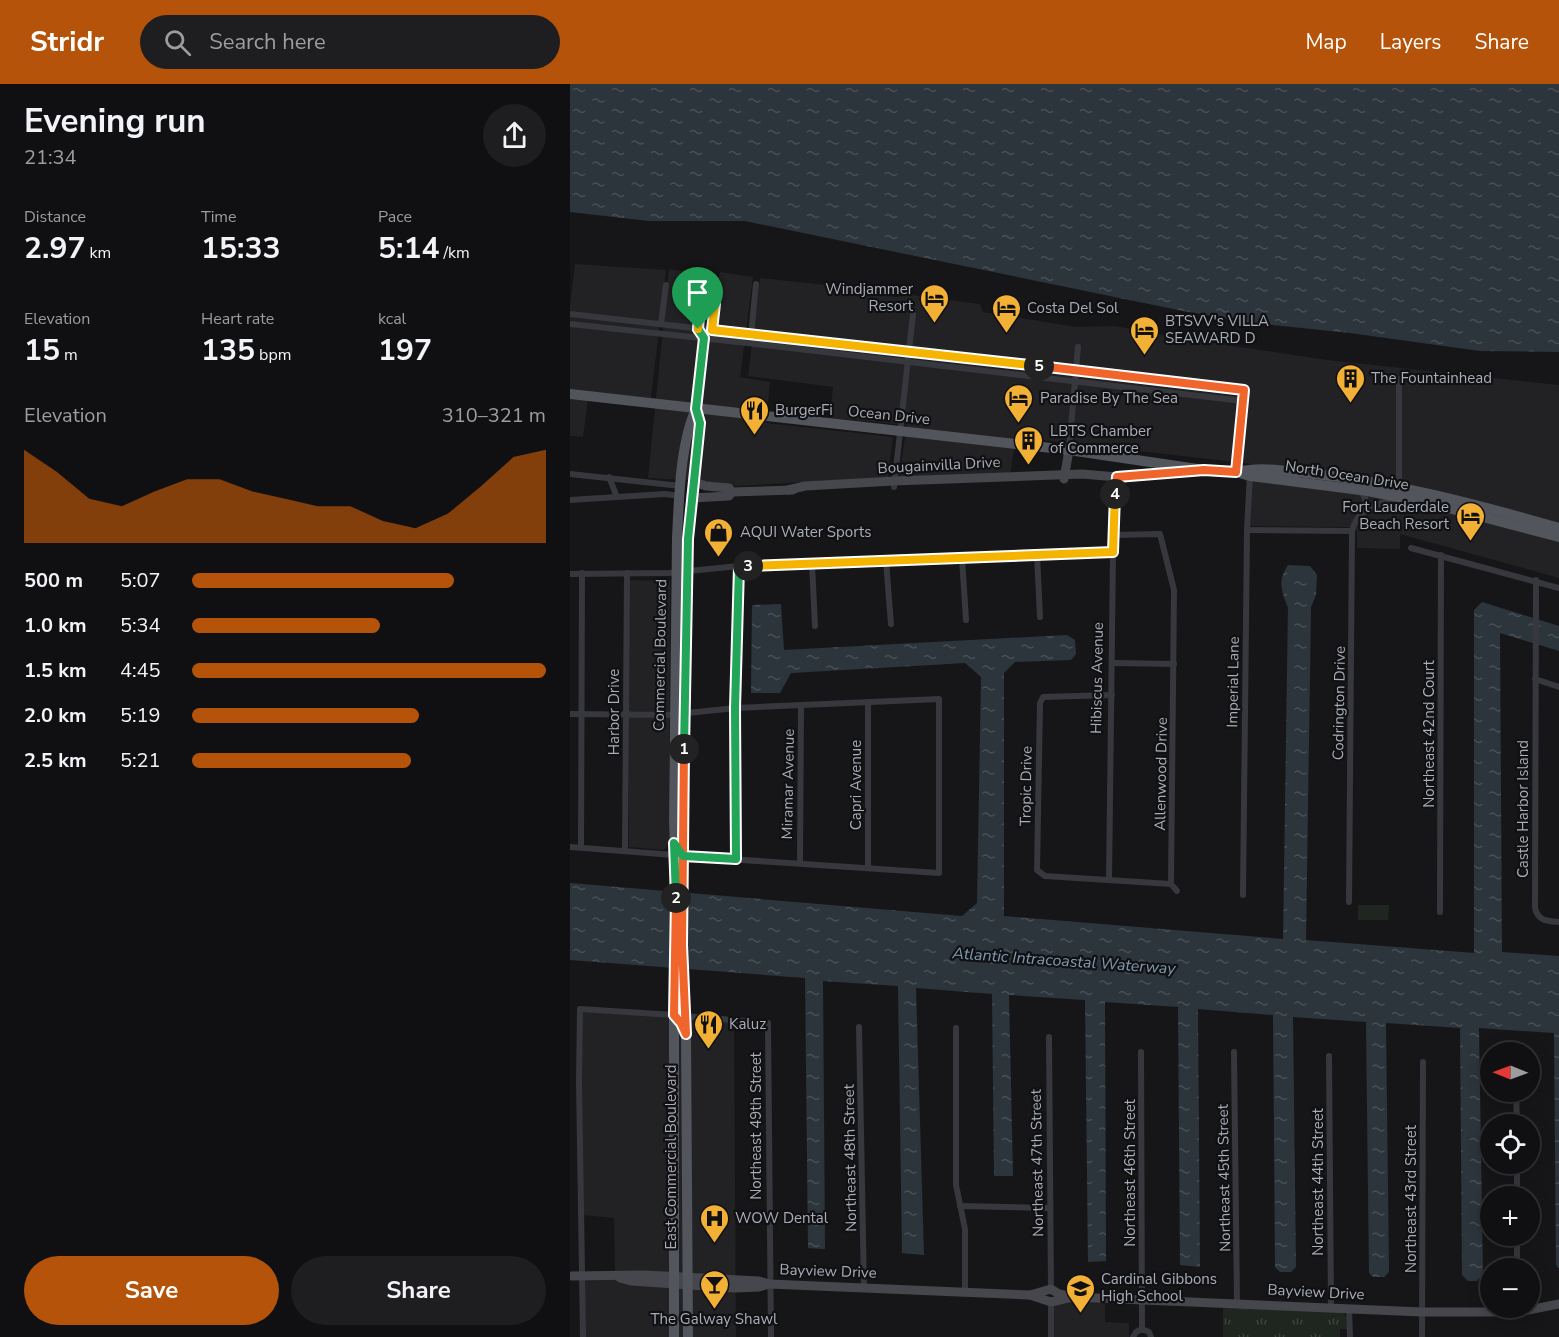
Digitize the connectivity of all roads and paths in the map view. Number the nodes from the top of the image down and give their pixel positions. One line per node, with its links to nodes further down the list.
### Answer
1 (756, 284): 11 (street)
2 (666, 285): 7 (street)
3 (570, 314): 5 (street)
4 (913, 314): 14 (street)
5 (589, 316): 7 (street); 8 (street)
6 (570, 324): 8 (street)
7 (662, 324): 9 (street)
8 (588, 327): 12 (street)
9 (698, 329): 10 (street); 10 (street); 12 (street)
10 (712, 330): 11 (street); 12 (street)
11 (751, 335): 14 (street)
12 (704, 338): 15 (street); 21 (street, Commercial Boulevard)
13 (1078, 347): 16 (street)
14 (909, 352): 15 (street); 16 (street)
15 (908, 363): 18 (street); 22 (street)
16 (1076, 370): 18 (street); 20 (street)
17 (1399, 379): 38 (street)
18 (1075, 382): 20 (street); 23 (street)
19 (570, 394): 21 (main road, Ocean Drive)
20 (1243, 401): 25 (street)
21 (696, 409): 22 (main road, Ocean Drive); 33 (main road, Commercial Boulevard); 36 (main road, Commercial Boulevard)
22 (900, 431): 23 (main road, Ocean Drive); 34 (street)
23 (1068, 456): 24 (main road, Ocean Drive); 28 (street); 30 (street)
24 (1204, 470): 25 (main road, North Ocean Drive); 31 (street, Bougainvilla Drive)
25 (1236, 472): 26 (main road, North Ocean Drive)
26 (1250, 473): 35 (main road, North Ocean Drive); 38 (main road, North Ocean Drive); 47 (street, Imperial Lane)
27 (570, 474): 29 (street)
28 (1049, 475): 30 (street, Bougainvilla Drive); 34 (street, Bougainvilla Drive)
29 (609, 477): 32 (street); 40 (street)
30 (1065, 477): 31 (street, Bougainvilla Drive); 34 (street, Bougainvilla Drive)
31 (1117, 477): 49 (street, Hibiscus Avenue)
32 (660, 482): 36 (street); 39 (street)
33 (694, 482): 37 (street, Bougainvilla Drive); 41 (main road, Commercial Boulevard)
34 (894, 484): 37 (street, Bougainvilla Drive)
35 (1359, 490): 38 (main road, North Ocean Drive); 43 (street)
36 (680, 491): 39 (street); 41 (main road); 59 (main road, Commercial Boulevard)
37 (732, 492): 41 (street)
38 (1398, 493): 43 (street); 45 (main road, North Ocean Drive); 50 (main road, North Ocean Drive)
39 (661, 494): 40 (street)
40 (620, 496): 42 (street)
41 (692, 498): 59 (main road, Commercial Boulevard)
42 (570, 500)
43 (1365, 509): 48 (street)
44 (1559, 522): 45 (street)
45 (1546, 524): 46 (main road, North Ocean Drive)
46 (1559, 528)
47 (1247, 530): 48 (street); 91 (street, Imperial Lane)
48 (1352, 531): 92 (street, Codrington Drive)
49 (1114, 535): 52 (street, Hibiscus Avenue); 70 (street, Allenwood Drive)
50 (1559, 537)
51 (1411, 548): 54 (street)
52 (1113, 552): 53 (street); 69 (street, Hibiscus Avenue)
53 (1037, 555): 55 (street); 65 (street)
54 (1441, 555): 63 (street); 93 (street, Northeast 42nd Court)
55 (962, 558): 56 (street); 66 (street)
56 (886, 561): 57 (street); 67 (street)
57 (812, 564): 58 (street); 68 (street)
58 (739, 567): 59 (street); 76 (street)
59 (682, 572): 61 (street); 77 (main road, Commercial Boulevard)
60 (582, 573): 61 (street); 62 (street); 79 (street)
61 (627, 573): 80 (street, Harbor Drive)
62 (570, 574)
63 (1536, 580): 64 (street); 71 (street, Castle Harbor Island)
64 (1559, 588)
65 (1040, 617)
66 (966, 620)
67 (891, 624)
68 (815, 626)
69 (1113, 663): 70 (street); 73 (street, Hibiscus Avenue)
70 (1174, 664): 89 (street, Allenwood Drive)
71 (1535, 679): 72 (street); 94 (street, Castle Harbor Island)
72 (1559, 687)
73 (1112, 695): 88 (street, Hibiscus Avenue); 88 (street, Tropic Drive)
74 (868, 702): 75 (street); 87 (street, Capri Avenue); 87 (street)
75 (801, 705): 76 (street); 86 (street, Miramar Avenue)
76 (735, 708): 77 (street); 85 (street)
77 (680, 713): 80 (street); 84 (main road, Commercial Boulevard)
78 (570, 714): 79 (street)
79 (581, 714): 80 (street); 82 (street)
80 (626, 715): 83 (street, Harbor Drive)
81 (570, 847): 82 (street)
82 (581, 848): 83 (street)
83 (625, 851): 84 (street)
84 (677, 851): 85 (street); 95 (main road, Commercial Boulevard)
85 (736, 859): 86 (street)
86 (800, 863): 87 (street)
87 (868, 868)
88 (1109, 879): 89 (street)
89 (1171, 884): 90 (street)
90 (1177, 891)
91 (1243, 895)
92 (1349, 902)
93 (1440, 912)
94 (1559, 922)
95 (680, 977): 96 (main road, East Commercial Boulevard)
96 (679, 1016): 104 (main road, East Commercial Boulevard); 105 (main road, East Commercial Boulevard); 111 (street); 114 (street, Northeast 49th Street)
97 (859, 1027): 115 (street, Northeast 48th Street)
98 (956, 1028): 108 (street)
99 (1049, 1037): 109 (street, Northeast 47th Street)
100 (1141, 1052): 118 (street, Northeast 46th Street)
101 (1234, 1052): 119 (street, Northeast 45th Street)
102 (1329, 1056): 121 (street, Northeast 44th Street)
103 (1423, 1062): 125 (street, Northeast 43rd Street)
104 (674, 1136): 105 (main road); 106 (main road, East Commercial Boulevard)
105 (686, 1147): 107 (main road, East Commercial Boulevard)
106 (674, 1148): 107 (main road); 112 (main road, East Commercial Boulevard)
107 (686, 1163): 113 (main road, East Commercial Boulevard)
108 (960, 1206): 109 (street); 116 (street)
109 (1050, 1208): 117 (street, Northeast 47th Street)
110 (570, 1276): 111 (street, Bayview Drive)
111 (581, 1276): 112 (street, Bayview Drive); 127 (street)
112 (673, 1280): 113 (street, Bayview Drive); 128 (main road, East Commercial Boulevard)
113 (688, 1281): 114 (street, Bayview Drive); 129 (main road, East Commercial Boulevard)
114 (770, 1284): 115 (street, Bayview Drive); 130 (street, Northeast 49th Street)
115 (864, 1288): 116 (street, Bayview Drive)
116 (965, 1292): 117 (street, Bayview Drive)
117 (1050, 1296): 118 (street, Bayview Drive); 131 (street, Northeast 47th Street)
118 (1142, 1300): 119 (street, Bayview Drive); 126 (street, Northeast 46th Street)
119 (1237, 1304): 121 (street, Bayview Drive)
120 (1559, 1304): 122 (street, Bayview Drive)
121 (1331, 1307): 123 (street, Bayview Drive)
122 (1540, 1307)
123 (1349, 1309): 125 (street, Bayview Drive); 134 (street)
124 (1480, 1311): 125 (street, Bayview Drive)
125 (1422, 1312): 135 (street, Northeast 43rd Street)
126 (1142, 1329): 132 (street); 133 (street)
127 (583, 1337)
128 (674, 1337)
129 (688, 1337)
130 (771, 1337)
131 (1051, 1337)
132 (1133, 1337)
133 (1152, 1337)
134 (1350, 1337)
135 (1422, 1337)

